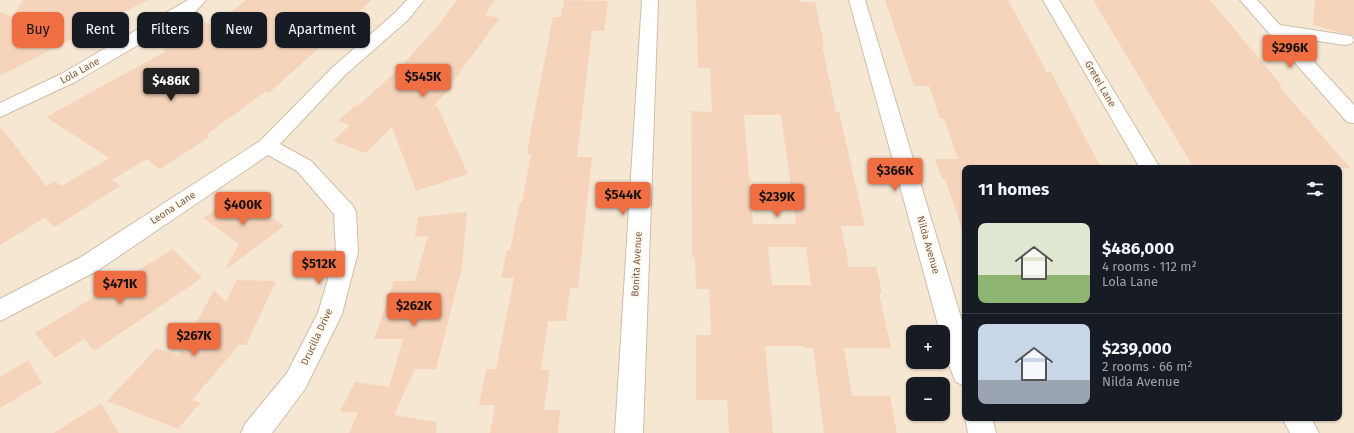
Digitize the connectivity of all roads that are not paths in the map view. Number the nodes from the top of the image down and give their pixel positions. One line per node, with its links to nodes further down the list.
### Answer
1 (198, 0): 9 (street, Lola Lane)
2 (416, 0): 11 (street, Leona Lane)
3 (650, 0): 18 (street, Bonita Avenue)
4 (857, 0): 14 (street, Nilda Avenue)
5 (1051, 0): 12 (street, Gretel Lane)
6 (1248, 0): 7 (street)
7 (1274, 29): 8 (street); 10 (street)
8 (1345, 40)
9 (0, 111)
10 (1354, 117)
11 (267, 146): 13 (street, Leona Lane); 17 (street, Drucilla Drive)
12 (1148, 165)
13 (0, 311)
14 (962, 364)
15 (979, 421): 19 (street)
16 (1298, 421): 20 (street)
17 (255, 433)
18 (629, 433)
19 (982, 433)
20 (1305, 433)

